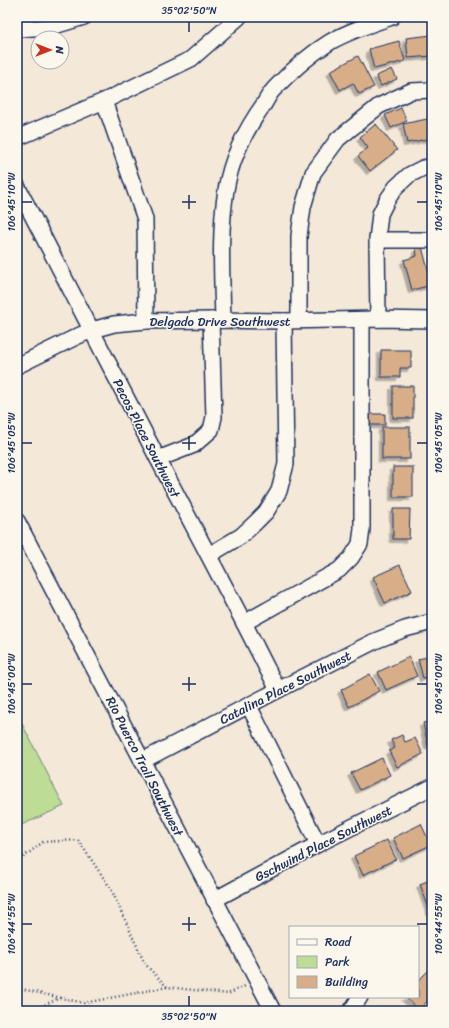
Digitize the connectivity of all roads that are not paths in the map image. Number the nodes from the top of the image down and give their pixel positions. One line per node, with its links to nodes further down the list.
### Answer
1 (84, 17): 4 (street)
2 (239, 17): 6 (street)
3 (392, 17): 13 (street)
4 (17, 29)
5 (432, 90): 14 (street)
6 (104, 101): 7 (street); 17 (street)
7 (17, 138)
8 (432, 166): 10 (street)
9 (17, 186): 19 (street, Pecos Place Southwest)
10 (377, 240): 11 (street); 12 (street)
11 (432, 240)
12 (378, 319): 15 (street, Delgado Drive Southwest); 16 (street, Delgado Drive Southwest)
13 (217, 320): 17 (street, Delgado Drive Southwest); 18 (street, Delgado Drive Southwest); 21 (street)
14 (299, 320): 15 (street, Delgado Drive Southwest); 18 (street, Delgado Drive Southwest)
15 (362, 320): 25 (street)
16 (432, 320)
17 (146, 321): 19 (street, Delgado Drive Southwest)
18 (284, 321): 23 (street)
19 (92, 330): 20 (street, Delgado Drive Southwest); 21 (street, Pecos Place Southwest)
20 (18, 364)
21 (158, 459): 23 (street, Pecos Place Southwest)
22 (17, 521): 28 (street, Rio Puerco Trail Southwest)
23 (209, 555): 25 (street, Pecos Place Southwest)
24 (432, 622): 26 (street, Catalina Place Southwest)
25 (244, 623): 26 (street, Pecos Place Southwest)
26 (278, 690): 27 (street, Catalina Place Southwest)
27 (249, 706): 28 (street, Catalina Place Southwest); 30 (street)
28 (142, 761): 31 (street, Rio Puerco Trail Southwest)
29 (432, 787): 30 (street, Gschwind Place Southwest)
30 (318, 844): 31 (street, Gschwind Place Southwest)
31 (214, 900): 33 (street, Rio Puerco Trail Southwest)
32 (359, 998): 34 (street)
33 (273, 1011)
34 (351, 1011)

